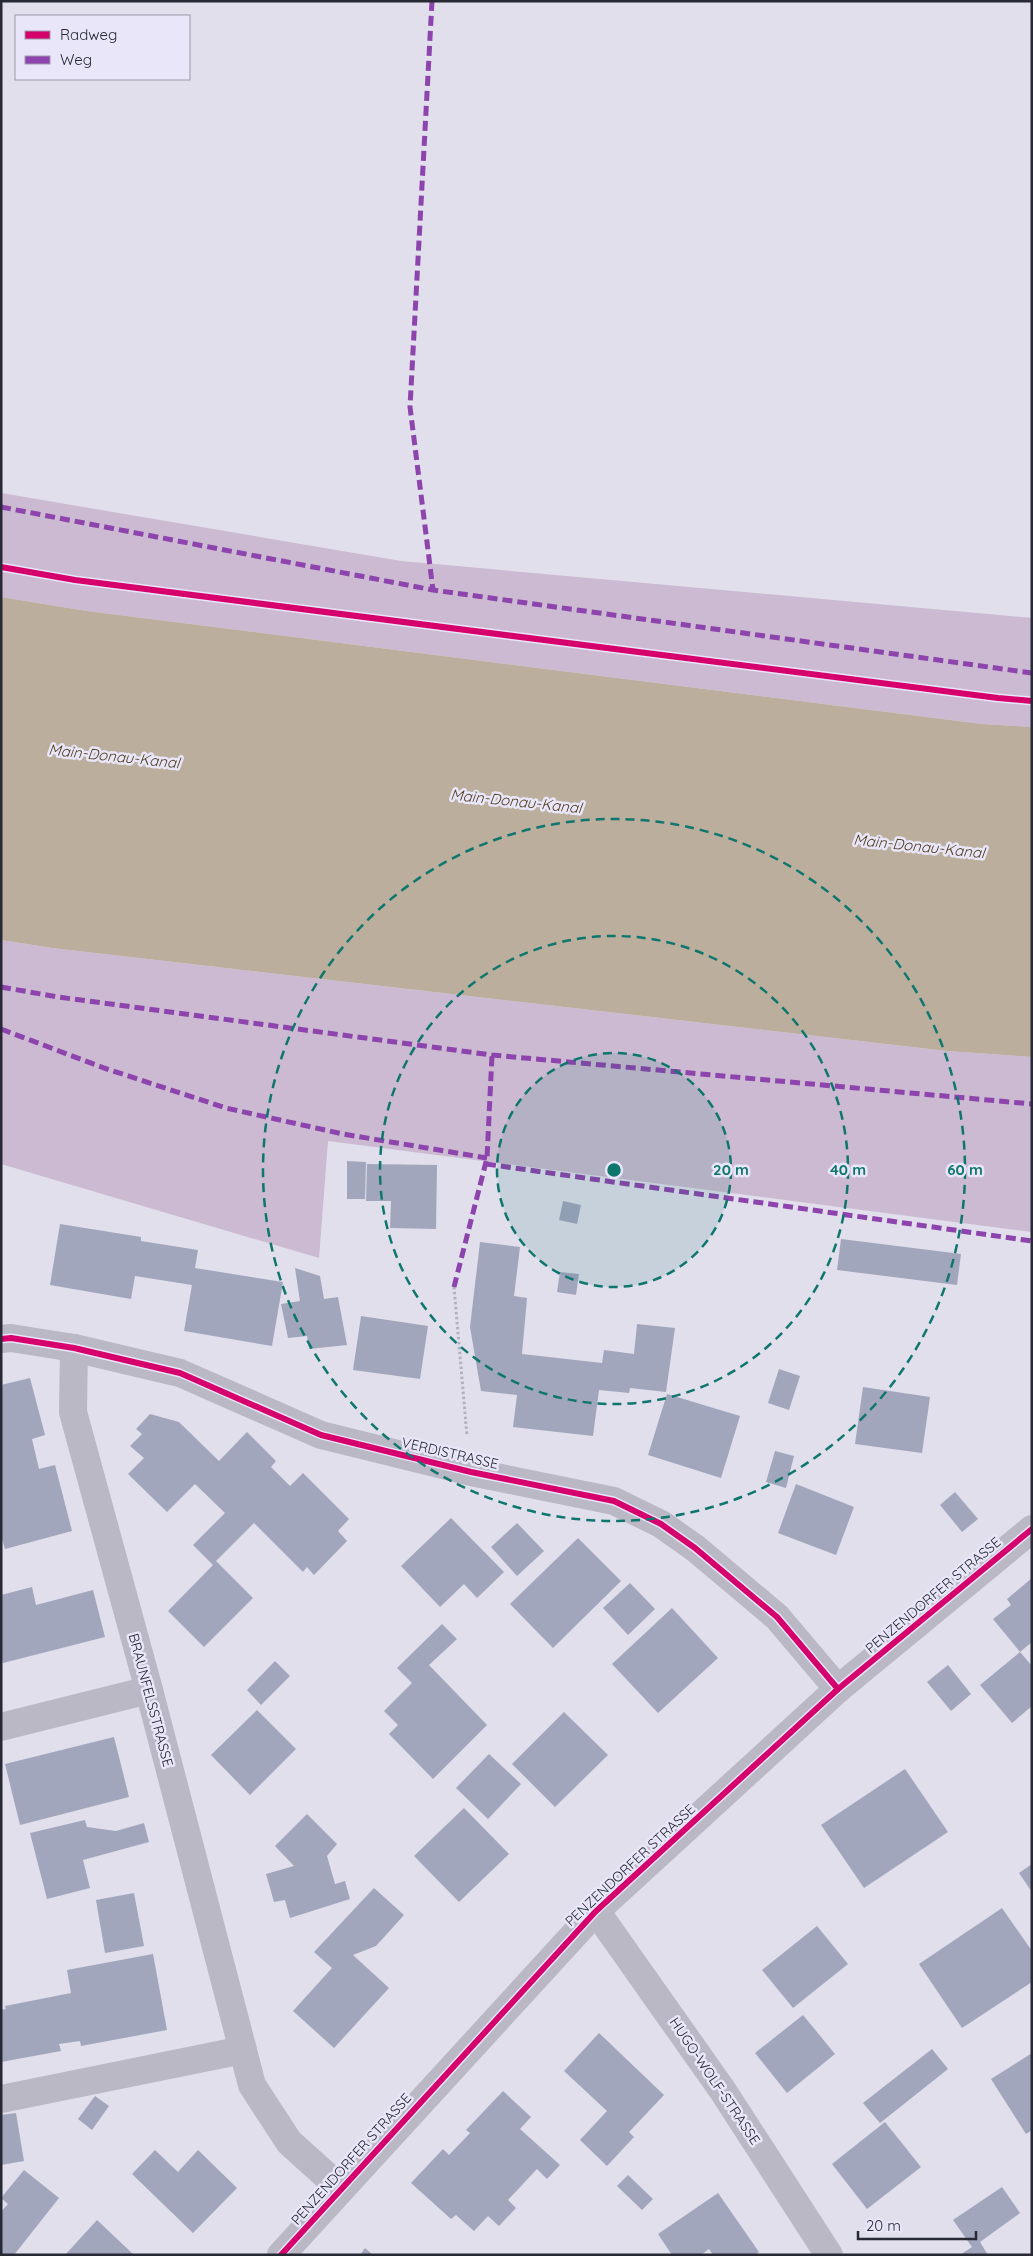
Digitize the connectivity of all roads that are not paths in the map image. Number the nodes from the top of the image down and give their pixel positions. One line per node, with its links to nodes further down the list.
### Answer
1 (1, 1339): 2 (street, VERDISTRASSE)
2 (74, 1348): 4 (street, VERDISTRASSE); 5 (street, BRAUNFELSSTRASSE)
3 (1032, 1529): 4 (street, PENZENDORFER STRASSE)
4 (838, 1689): 7 (street, PENZENDORFER STRASSE)
5 (149, 1690): 6 (street); 8 (street, BRAUNFELSSTRASSE)
6 (1, 1727)
7 (596, 1911): 10 (street, PENZENDORFER STRASSE); 12 (street, HUGO-WOLF-STRASSE)
8 (243, 2050): 9 (street); 10 (street, BRAUNFELSSTRASSE)
9 (1, 2099)
10 (340, 2188): 11 (street, PENZENDORFER STRASSE)
11 (281, 2255)
12 (829, 2255)

